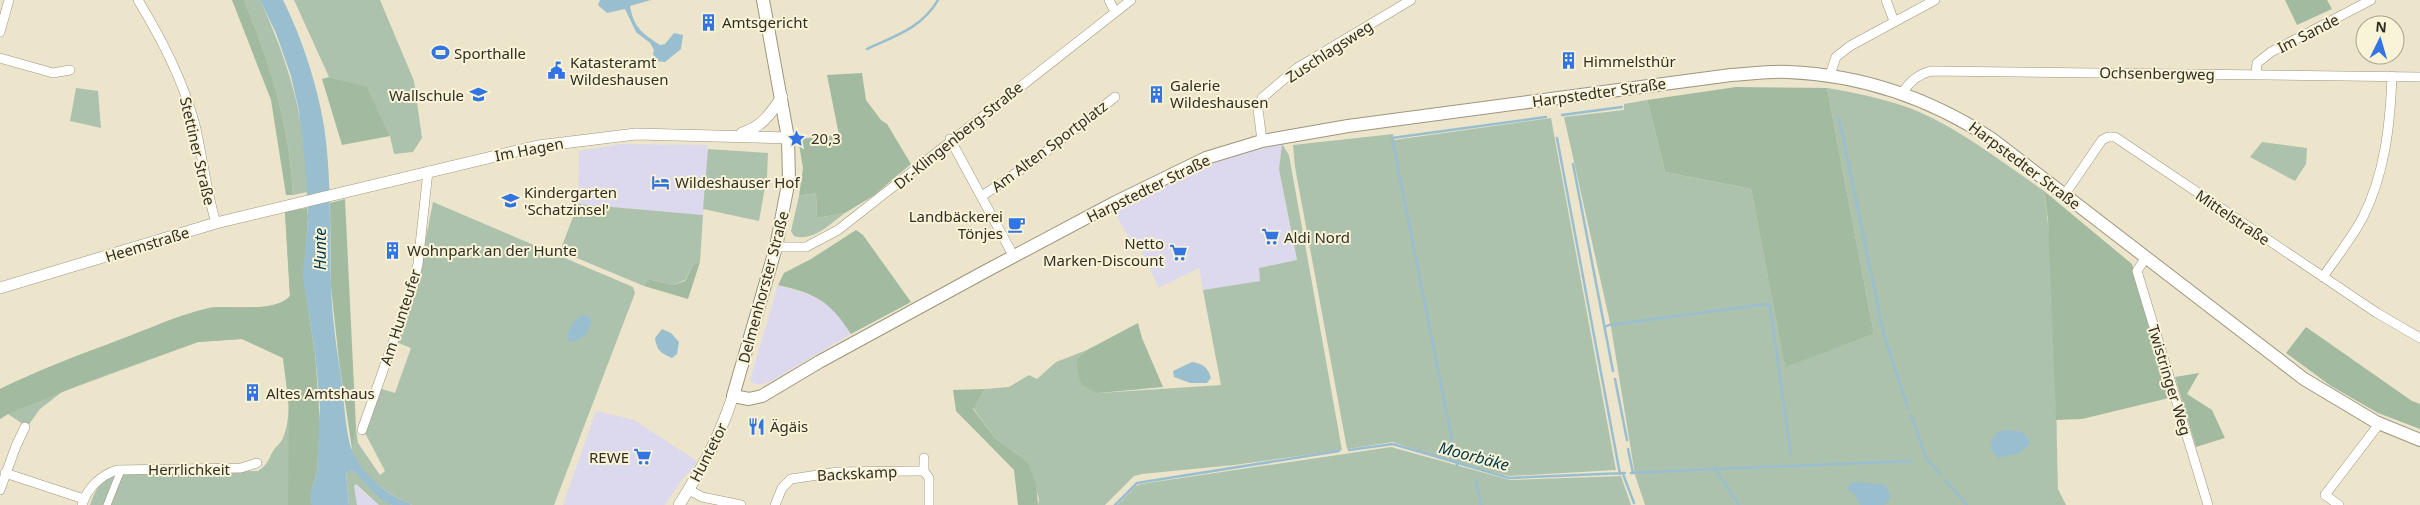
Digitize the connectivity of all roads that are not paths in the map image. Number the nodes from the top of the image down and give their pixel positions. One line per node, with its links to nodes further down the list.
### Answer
1 (9, 0): 12 (street)
2 (138, 0): 30 (street, Stettiner Straße)
3 (763, 0): 20 (main road, Delmenhorster Straße)
4 (1110, 0): 10 (street)
5 (1131, 0): 10 (street, Dr.-Klingenberg-Straße)
6 (1411, 0): 25 (street, Zuschlagsweg)
7 (1886, 0): 11 (street)
8 (1935, 0): 11 (street)
9 (2371, 0): 16 (street, Im Sande)
10 (1115, 12): 24 (street, Dr.-Klingenberg-Straße)
11 (1894, 21): 15 (street)
12 (0, 32)
13 (0, 58): 14 (street)
14 (70, 70)
15 (1830, 75): 19 (main road, Harpstedter Straße); 25 (main road, Harpstedter Straße)
16 (2256, 75): 17 (street, Ochsenbergweg); 19 (street, Ochsenbergweg)
17 (2392, 76): 18 (street, Ochsenbergweg); 34 (street)
18 (2420, 77)
19 (1902, 93): 27 (main road, Harpstedter Straße)
20 (782, 97): 22 (street, Im Hagen); 23 (main road, Delmenhorster Straße)
21 (1115, 97): 28 (street, Am Alten Sportplatz)
22 (731, 135): 23 (street, Im Hagen); 26 (street, Im Hagen)
23 (788, 138): 31 (main road, Delmenhorster Straße)
24 (950, 139): 28 (street, Am Alten Sportplatz); 31 (street, Dr.-Klingenberg-Straße)
25 (1262, 142): 32 (main road, Harpstedter Straße)
26 (428, 171): 29 (street, Im Hagen); 40 (street, Am Hunteufer)
27 (2065, 194): 33 (main road, Harpstedter Straße); 34 (street, Mittelstraße)
28 (982, 196): 32 (street, Am Alten Sportplatz)
29 (295, 202): 30 (street, Heemstraße)
30 (216, 223): 35 (street, Heemstraße)
31 (776, 247): 37 (main road, Delmenhorster Straße)
32 (1014, 257): 37 (main road, Harpstedter Straße)
33 (2146, 257): 38 (main road, Harpstedter Straße); 55 (street, Twistringer Weg)
34 (2323, 277): 36 (street, Mittelstraße)
35 (0, 288)
36 (2420, 338)
37 (733, 396): 48 (street, Huntetor)
38 (2379, 424): 41 (main road, Harpstedter Straße); 56 (street)
39 (25, 427): 46 (street)
40 (362, 430)
41 (2420, 440)
42 (924, 458): 45 (street)
43 (257, 463): 44 (street, Herrlichkeit)
44 (121, 470): 49 (street, Herrlichkeit); 50 (street)
45 (924, 471): 53 (street, Backskamp); 54 (street)
46 (5, 473): 47 (street); 49 (street)
47 (0, 490)
48 (689, 490): 51 (street, Huntetor); 52 (street)
49 (83, 502)
50 (107, 505)
51 (679, 505)
52 (741, 505)
53 (775, 505)
54 (929, 505)
55 (2208, 505)
56 (2339, 505)

